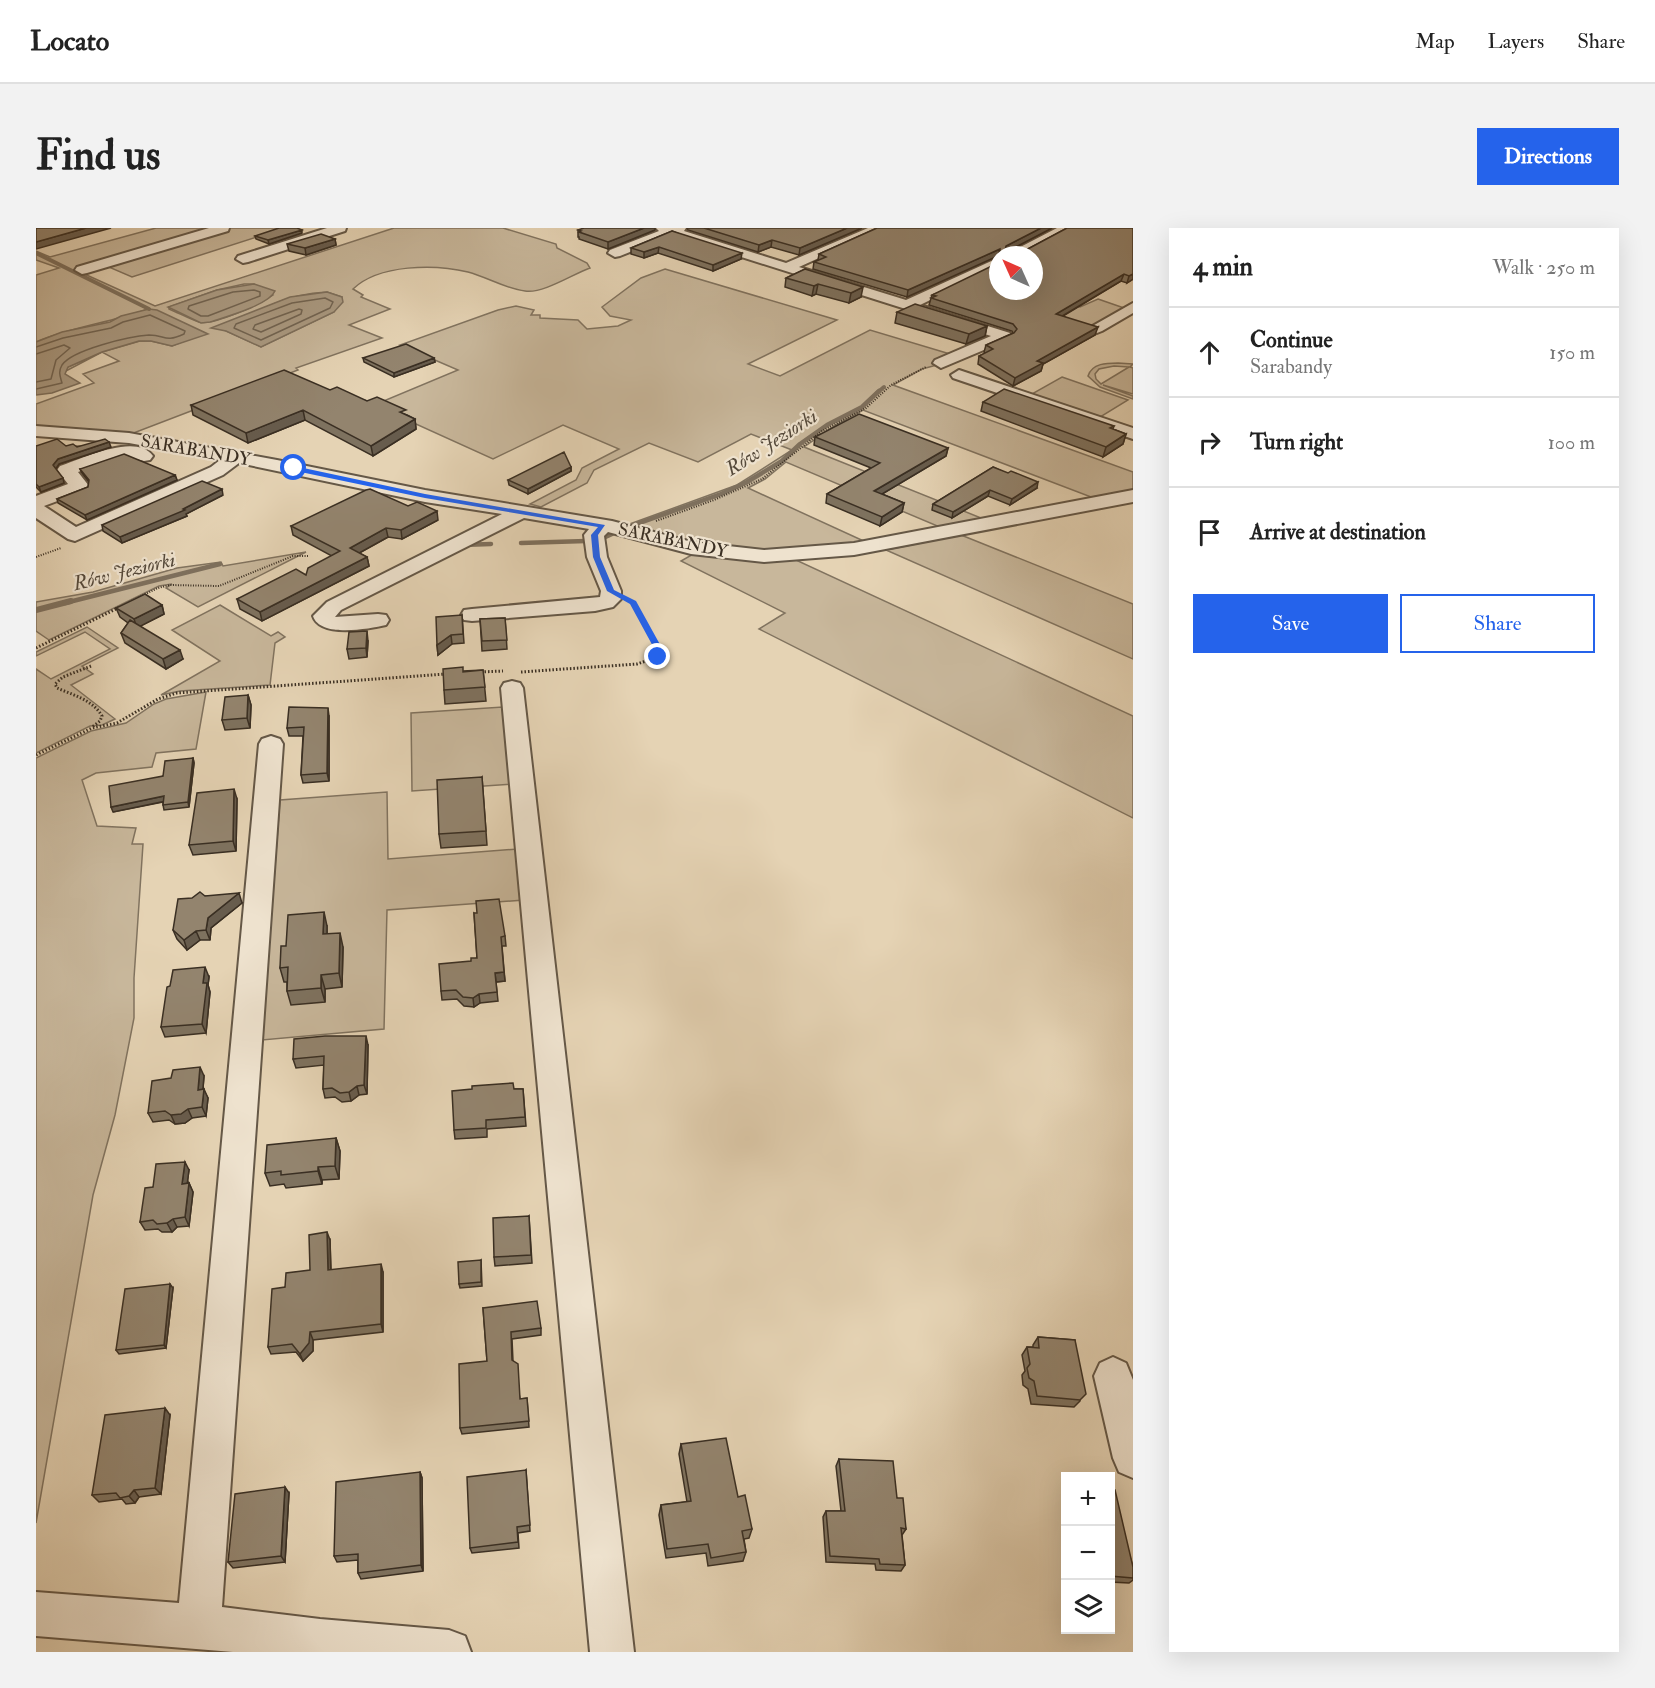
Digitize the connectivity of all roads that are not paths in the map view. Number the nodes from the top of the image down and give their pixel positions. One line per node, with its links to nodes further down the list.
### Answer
1 (223, 228): 11 (street)
2 (340, 228): 8 (street)
3 (879, 228): 10 (street)
4 (1067, 228): 6 (street)
5 (672, 229): 7 (street); 10 (street)
6 (1030, 246)
7 (615, 253)
8 (243, 259)
9 (989, 266): 12 (street)
10 (787, 267): 12 (street)
11 (82, 270)
12 (908, 305): 15 (street)
13 (1133, 307): 14 (street)
14 (1097, 328)
15 (941, 363)
16 (959, 375): 18 (street)
17 (41, 434): 19 (street, SARABANDY)
18 (1133, 434)
19 (149, 441): 20 (street, SARABANDY); 21 (street)
20 (182, 447): 21 (street); 22 (street, SARABANDY)
21 (133, 453): 24 (street)
22 (236, 457): 25 (street); 26 (street, SARABANDY)
23 (1133, 496): 27 (street, SARABANDY)
24 (36, 502)
25 (36, 509)
26 (520, 513): 27 (street, SARABANDY); 29 (street)
27 (603, 526): 28 (street)
28 (472, 615)
29 (378, 620)
30 (512, 679): 37 (street)
31 (271, 744): 35 (street)
32 (1113, 1376): 33 (street)
33 (1133, 1458)
34 (36, 1614): 35 (street)
35 (199, 1626): 36 (street)
36 (449, 1652)
37 (612, 1652)

